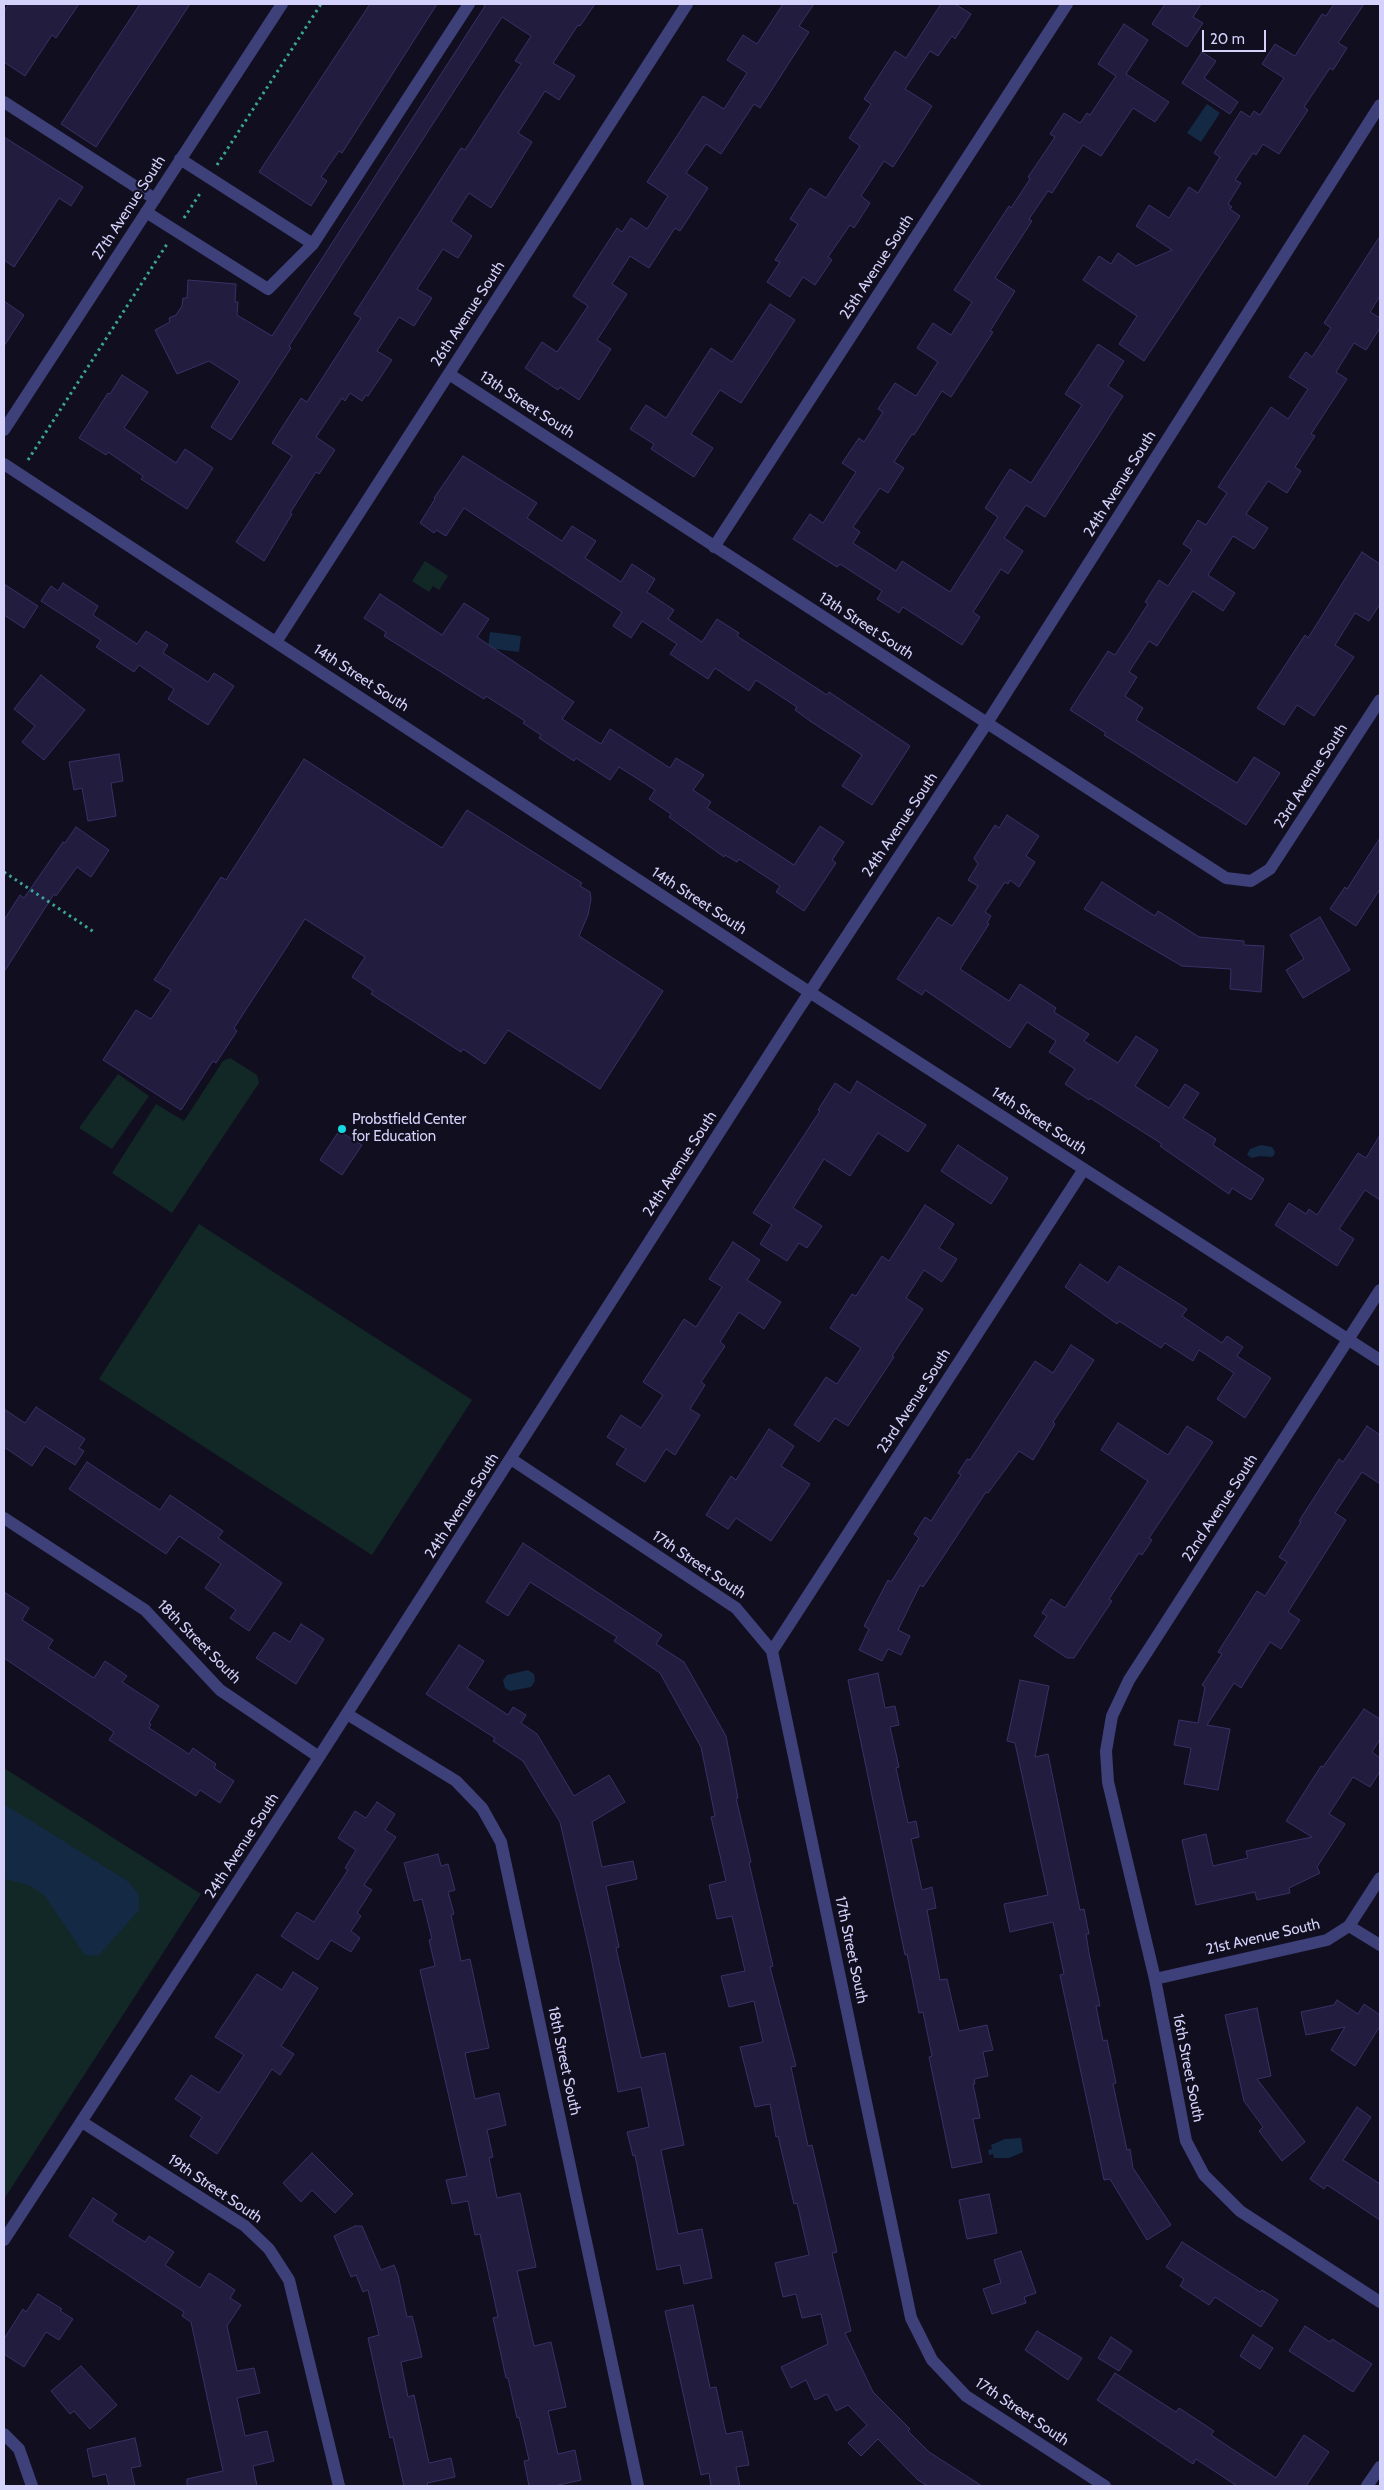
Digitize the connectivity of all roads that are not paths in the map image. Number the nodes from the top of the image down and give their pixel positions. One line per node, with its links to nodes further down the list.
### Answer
1 (282, 4): 7 (street, 27th Avenue South)
2 (469, 4): 10 (street)
3 (687, 4): 11 (street, 26th Avenue South)
4 (1067, 4): 14 (street, 25th Avenue South)
5 (4, 102): 8 (street)
6 (1380, 105): 17 (street, 24th Avenue South)
7 (180, 159): 8 (street, 27th Avenue South); 10 (street)
8 (155, 199): 9 (street, 27th Avenue South)
9 (146, 212): 10 (street); 12 (street, 27th Avenue South)
10 (313, 244)
11 (450, 374): 14 (street, 13th Street South); 15 (street, 26th Avenue South)
12 (4, 430)
13 (4, 464): 15 (street, 14th Street South)
14 (714, 547): 17 (street, 13th Street South)
15 (276, 642): 19 (street, 14th Street South)
16 (1380, 700): 18 (street, 23rd Avenue South)
17 (987, 723): 18 (street, 13th Street South); 19 (street, 24th Avenue South)
18 (1270, 869)
19 (809, 992): 20 (street, 14th Street South); 24 (street, 24th Avenue South)
20 (1084, 1169): 22 (street, 14th Street South); 26 (street, 23rd Avenue South)
21 (1380, 1290): 22 (street, 22nd Avenue South)
22 (1348, 1339): 23 (street, 14th Street South); 28 (street, 22nd Avenue South)
23 (1380, 1360)
24 (511, 1459): 26 (street, 17th Street South); 27 (street, 24th Avenue South)
25 (4, 1518): 29 (street, 18th Street South)
26 (772, 1650): 42 (street, 17th Street South)
27 (347, 1714): 29 (street, 24th Avenue South); 41 (street, 18th Street South)
28 (1106, 1751): 33 (street, 16th Street South)
29 (319, 1757): 34 (street, 24th Avenue South)
30 (1380, 1878): 31 (street, 21st Avenue South)
31 (1349, 1926): 32 (street); 33 (street, 21st Avenue South)
32 (1380, 1945)
33 (1155, 1979): 36 (street, 16th Street South)
34 (82, 2122): 35 (street, 24th Avenue South); 40 (street, 19th Street South)
35 (4, 2240)
36 (1380, 2302)
37 (4, 2434): 39 (street)
38 (1380, 2466): 43 (street)
39 (32, 2486)
40 (339, 2486)
41 (638, 2486)
42 (1105, 2486)
43 (1367, 2486)

